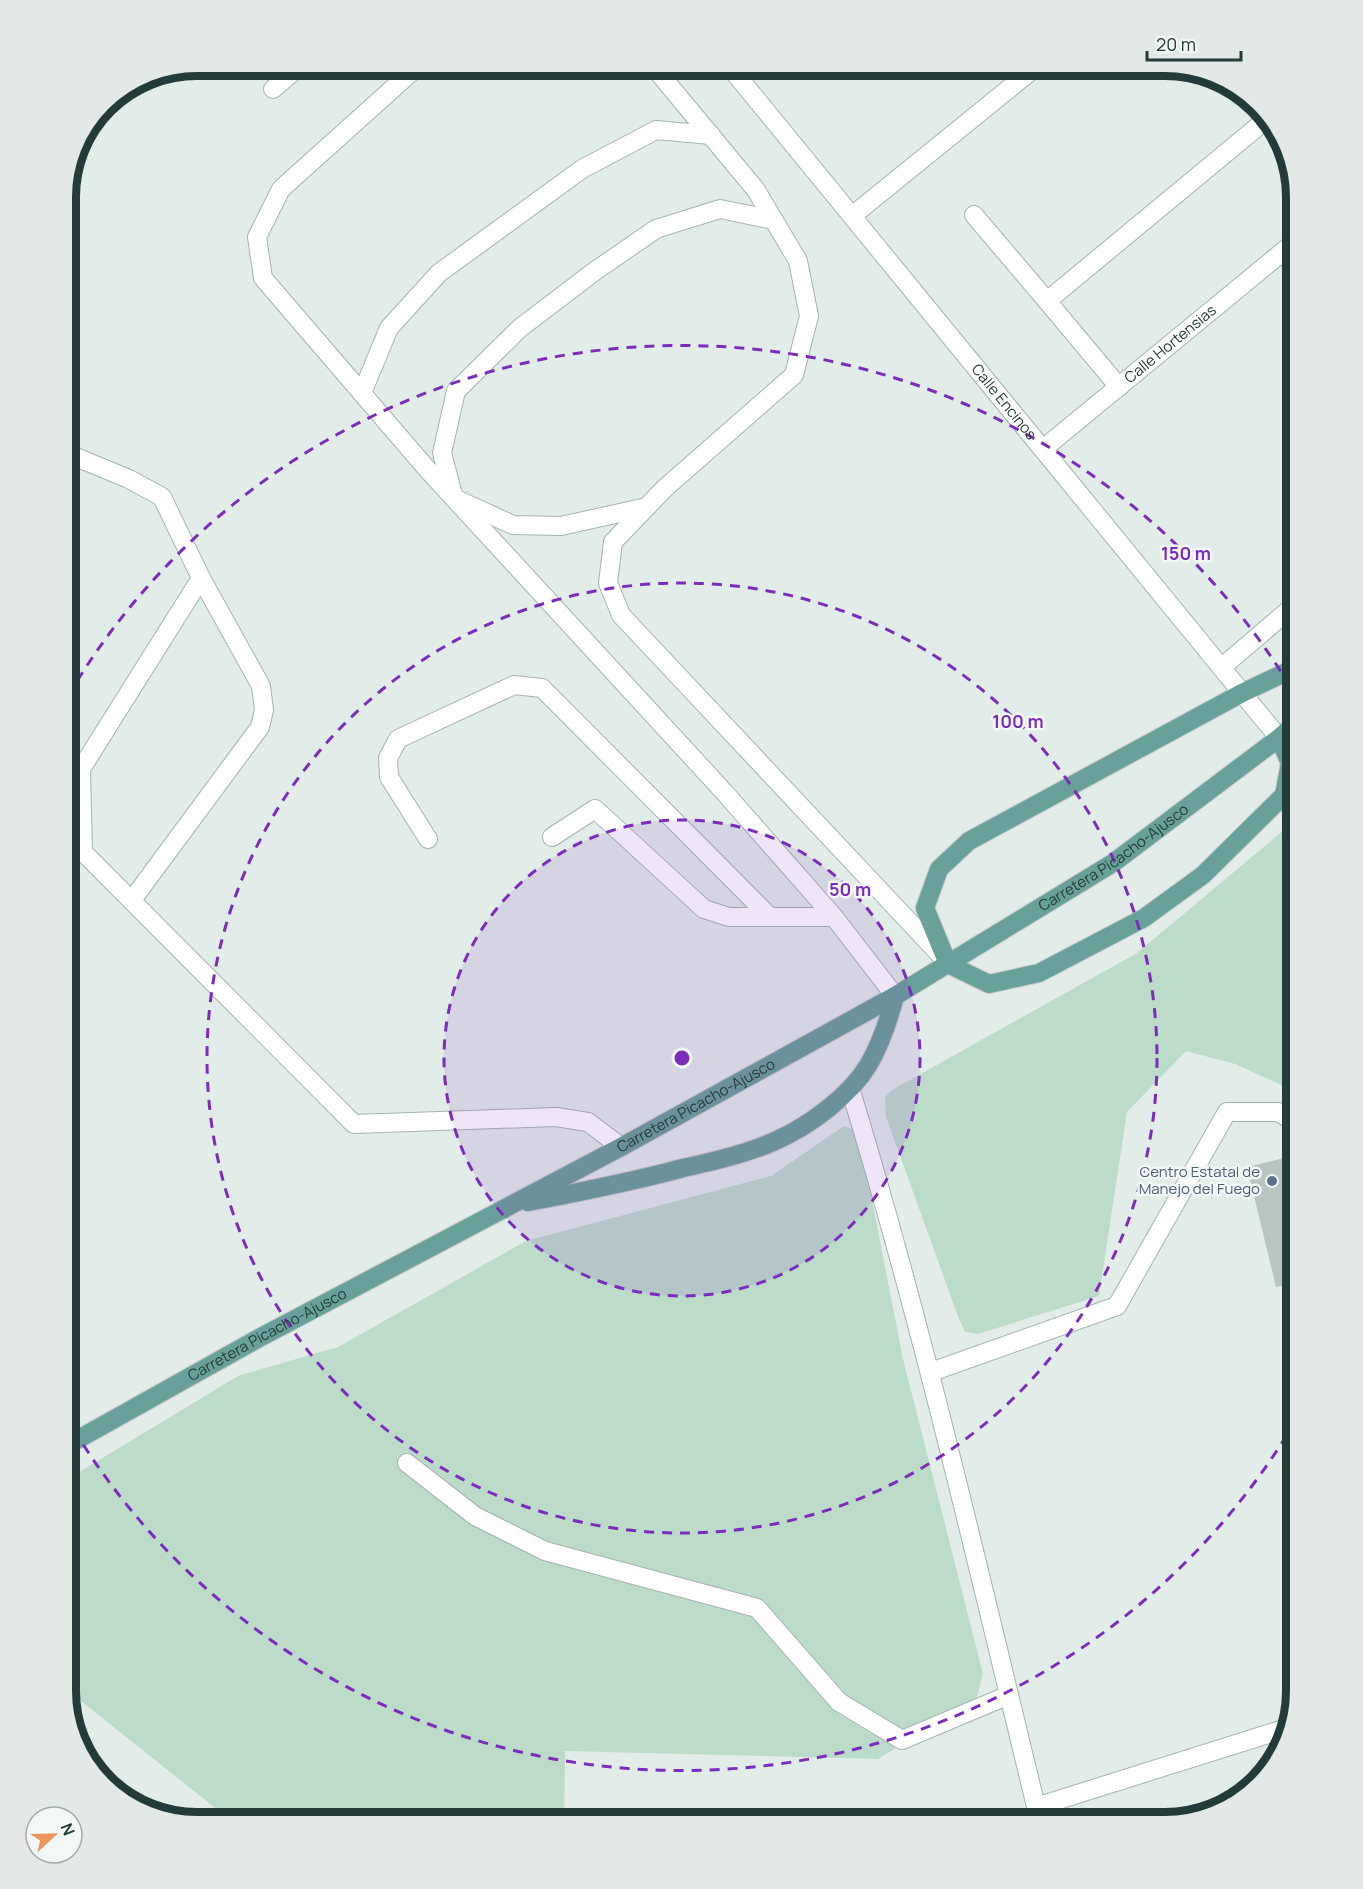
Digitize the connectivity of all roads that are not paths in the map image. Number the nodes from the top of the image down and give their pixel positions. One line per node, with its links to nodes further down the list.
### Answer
1 (287, 77): 6 (street)
2 (406, 77): 15 (street)
3 (662, 77): 8 (street)
4 (738, 77): 10 (street, Calle Encinos)
5 (1023, 77): 10 (street)
6 (273, 89)
7 (1261, 124): 13 (street)
8 (711, 135): 11 (street); 15 (street)
9 (974, 215): 13 (street)
10 (852, 216): 16 (street, Calle Encinos)
11 (774, 220): 18 (street); 19 (street)
12 (1286, 249): 14 (street, Calle Hortensias)
13 (1047, 301): 14 (street)
14 (1119, 387): 16 (street, Calle Hortensias)
15 (362, 393): 18 (street)
16 (1043, 449): 22 (street, Calle Encinos)
17 (77, 458): 20 (street)
18 (454, 498): 19 (street); 33 (street)
19 (647, 507): 34 (street)
20 (201, 578): 31 (street); 31 (street)
21 (1286, 612): 22 (street)
22 (1222, 667): 24 (street, Calle Encinos)
23 (1286, 672): 24 (main road)
24 (1242, 693): 26 (street, Calle Encinos); 34 (main road)
25 (1286, 732): 26 (main road, Carretera Picacho-Ajusco)
26 (1279, 738): 27 (main road); 34 (main road, Carretera Picacho-Ajusco)
27 (1286, 754)
28 (1286, 784): 34 (main road)
29 (552, 837): 32 (street)
30 (428, 840): 32 (street)
31 (132, 900): 38 (street)
32 (770, 917): 33 (street)
33 (834, 917): 35 (street)
34 (948, 964): 35 (main road, Carretera Picacho-Ajusco)
35 (895, 996): 36 (main road); 38 (main road, Carretera Picacho-Ajusco)
36 (850, 1088): 39 (main road); 40 (street)
37 (1286, 1117): 40 (street)
38 (621, 1147): 39 (main road, Carretera Picacho-Ajusco)
39 (509, 1206): 41 (main road, Carretera Picacho-Ajusco)
40 (931, 1372): 43 (street)
41 (77, 1440)
42 (407, 1463): 43 (street)
43 (1009, 1695): 45 (street)
44 (1279, 1731): 46 (street)
45 (1037, 1812)
46 (1047, 1812)

